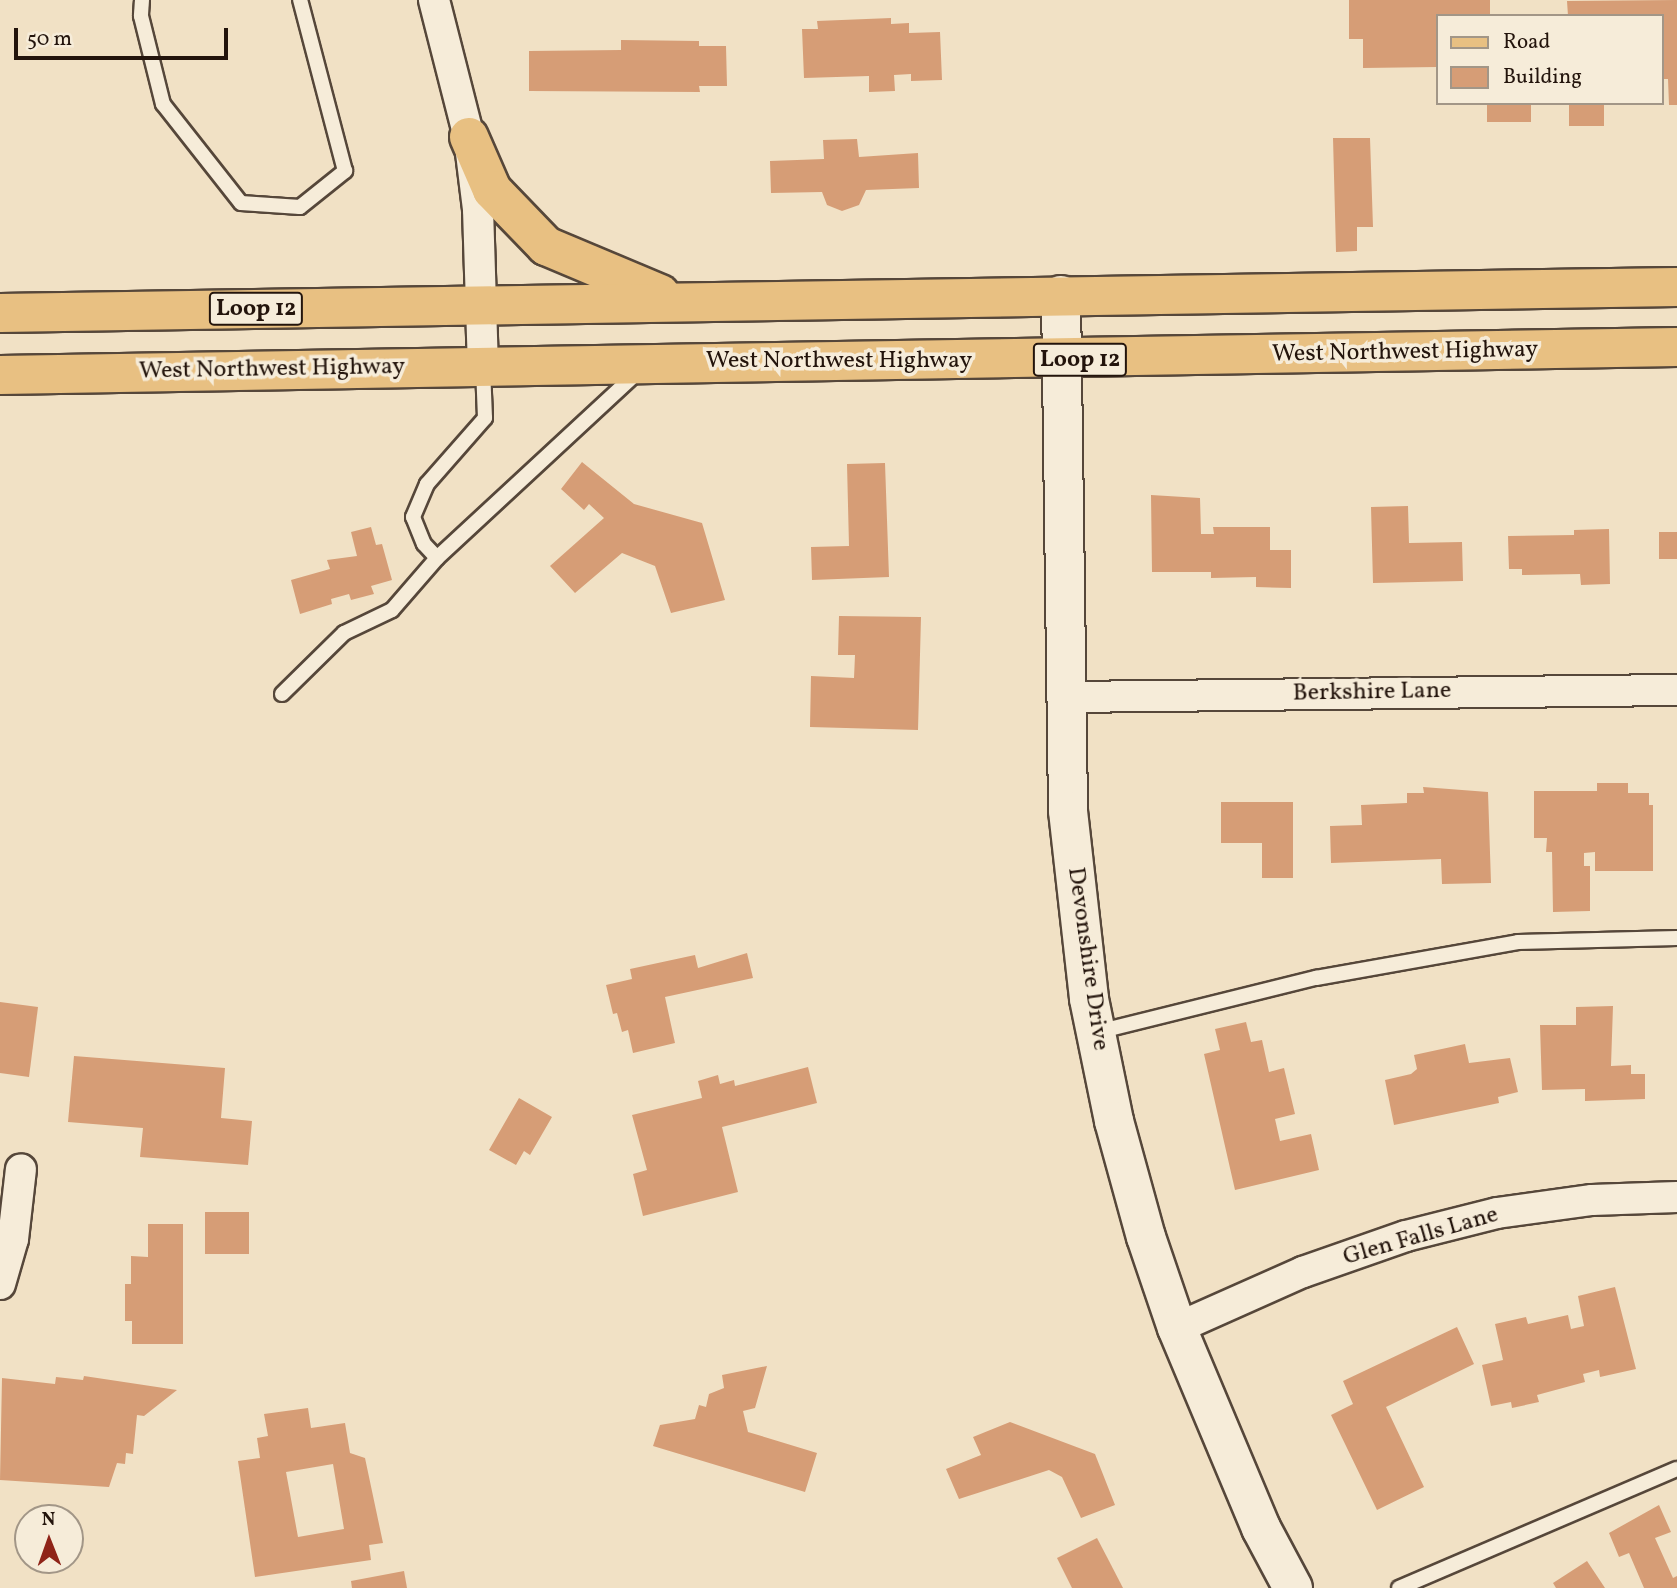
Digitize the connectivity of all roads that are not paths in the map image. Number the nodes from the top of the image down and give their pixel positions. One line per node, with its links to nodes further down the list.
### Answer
1 (142, 0): 2 (lane)
2 (300, 0)
3 (434, 0): 4 (street)
4 (469, 137): 7 (main road); 8 (street)
5 (1677, 287): 6 (main road, Loop 12)
6 (1060, 295): 7 (main road, Loop 12); 11 (street, Devonshire Drive)
7 (678, 301): 8 (main road, Loop 12)
8 (483, 304): 9 (main road, Loop 12); 13 (street)
9 (0, 313)
10 (1677, 347): 11 (main road, West Northwest Highway / Loop 12)
11 (1062, 360): 12 (main road, West Northwest Highway / Loop 12); 18 (street, Devonshire Drive)
12 (647, 364): 13 (main road, West Northwest Highway / Loop 12); 15 (lane)
13 (482, 367): 14 (main road, West Northwest Highway / Loop 12); 15 (lane)
14 (0, 376)
15 (437, 558): 17 (lane)
16 (1677, 690): 18 (street, Berkshire Lane)
17 (282, 694)
18 (1068, 697): 20 (street, Devonshire Drive)
19 (1677, 938): 20 (lane)
20 (1096, 1032): 24 (street, Devonshire Drive)
21 (21, 1169): 23 (street)
22 (1677, 1197): 24 (street, Glen Falls Lane)
23 (0, 1284)
24 (1177, 1328): 26 (street, Devonshire Drive)
25 (1677, 1469): 27 (lane)
26 (1293, 1588)
27 (1399, 1588)

